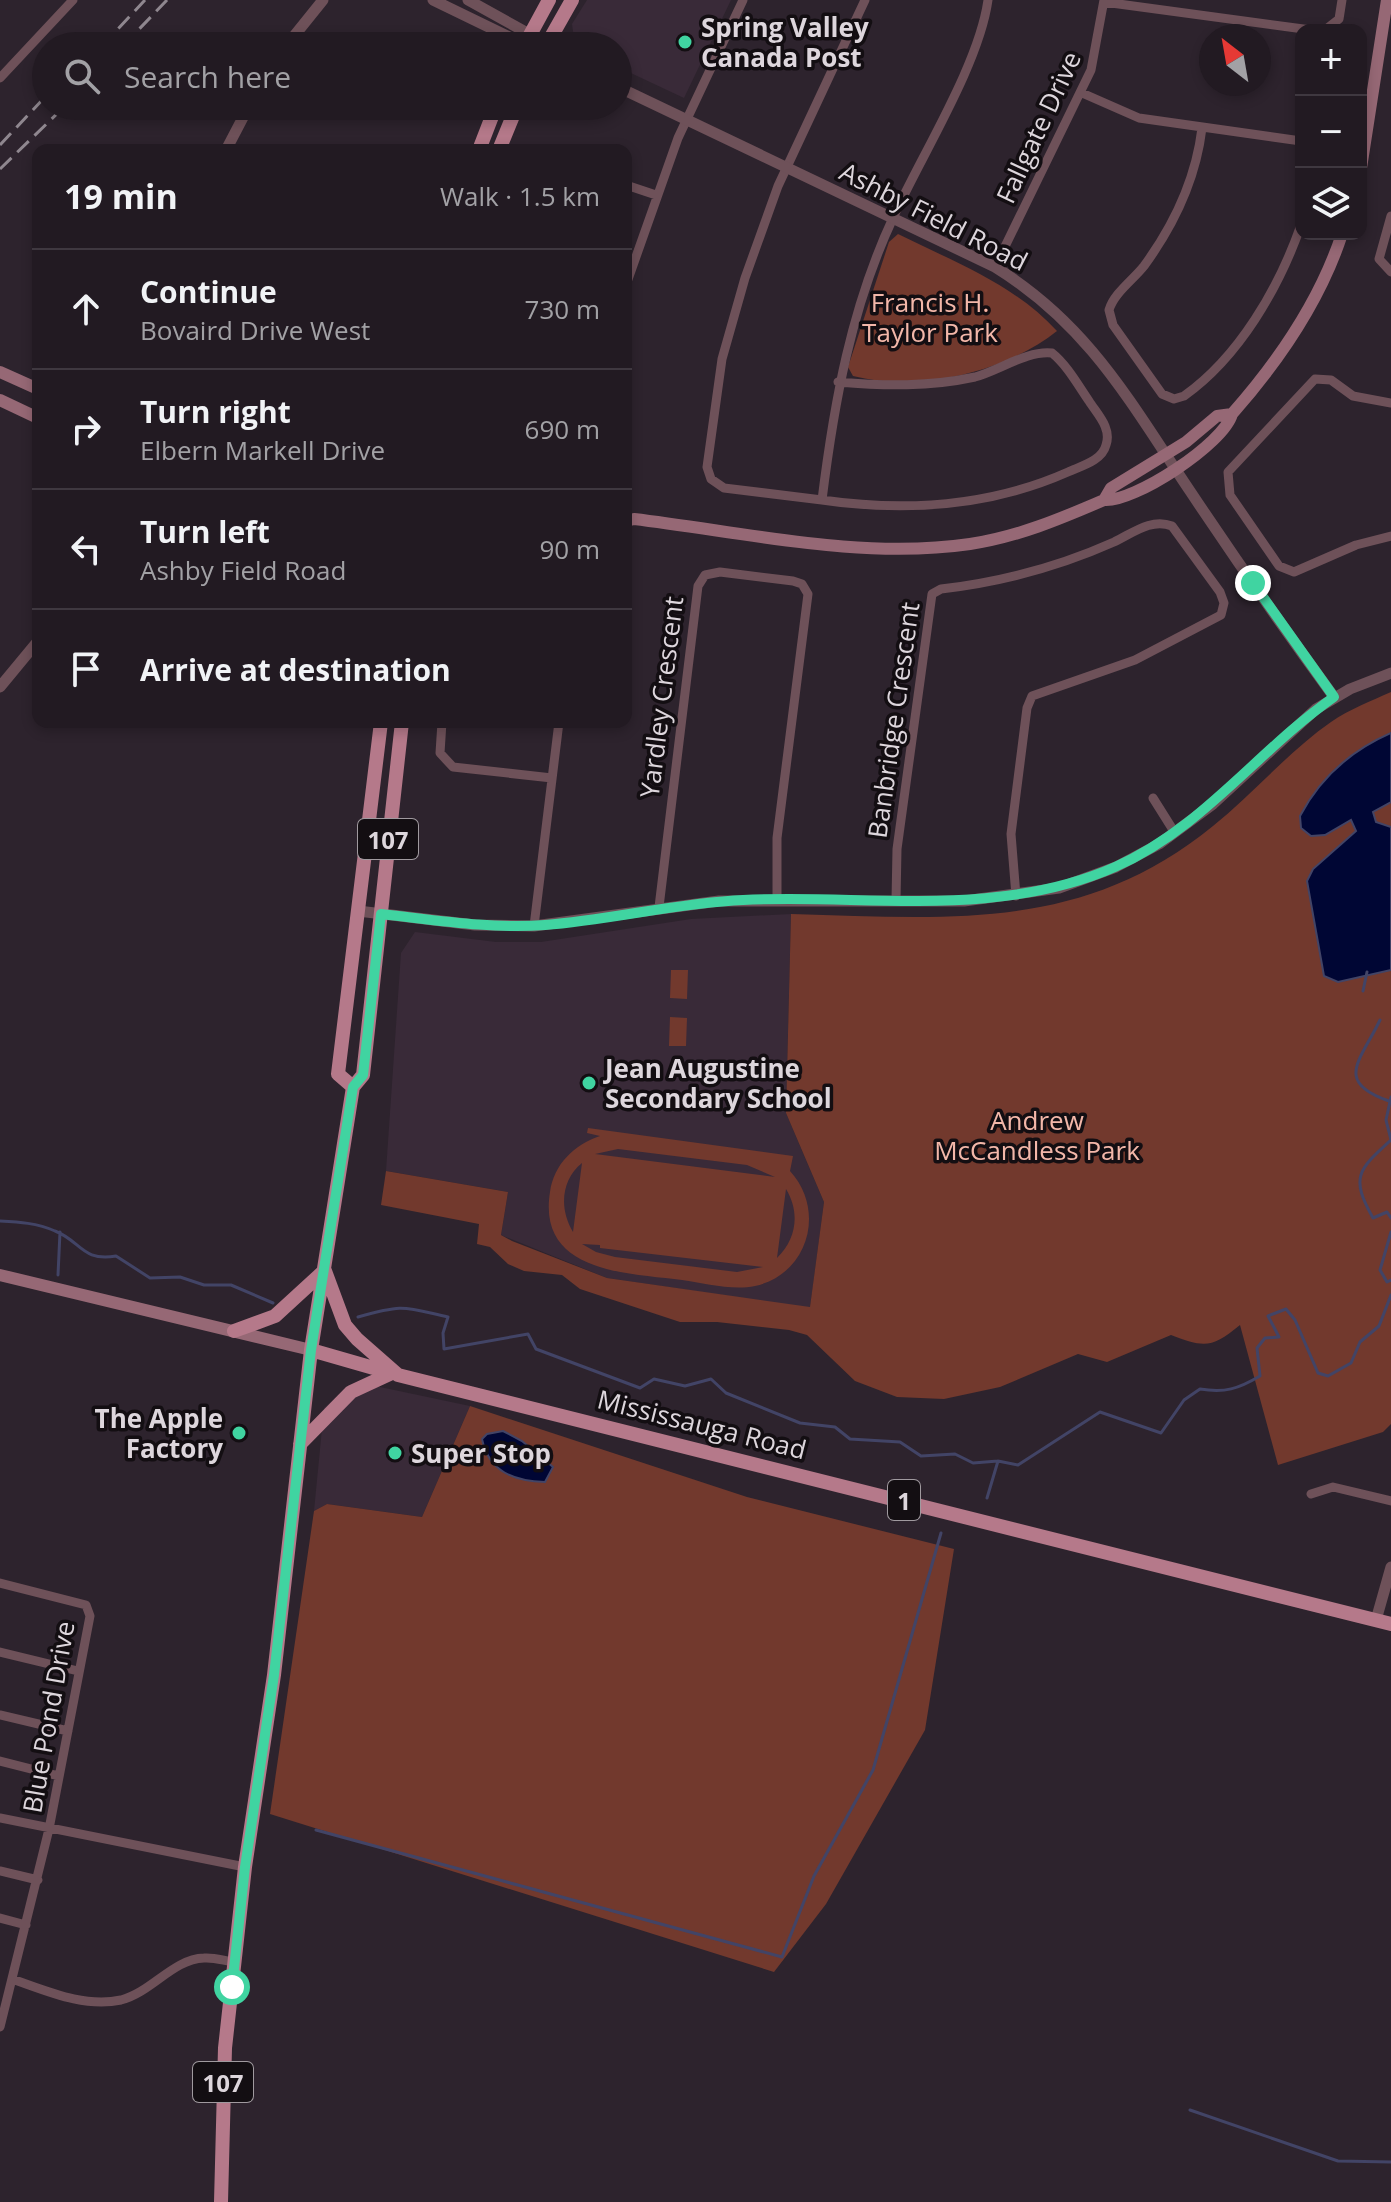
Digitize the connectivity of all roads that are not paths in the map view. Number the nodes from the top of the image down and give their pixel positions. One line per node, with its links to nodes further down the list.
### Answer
1 (73, 0): 16 (street)
2 (323, 0): 17 (street)
3 (433, 0): 18 (street)
4 (468, 0): 19 (street)
5 (549, 0): 20 (main road)
6 (572, 0): 21 (main road)
7 (743, 0): 29 (street)
8 (865, 0): 36 (street)
9 (988, 0): 40 (street)
10 (1342, 0): 13 (street)
11 (1387, 0): 14 (main road)
12 (1104, 1): 15 (street); 24 (street, Fallgate Drive)
13 (1333, 24)
14 (1387, 26): 31 (main road)
15 (1295, 28)
16 (43, 32)
17 (297, 32)
18 (502, 32)
19 (511, 32)
20 (532, 32)
21 (555, 32)
22 (32, 44): 23 (street)
23 (0, 78)
24 (1082, 93): 30 (street); 44 (street, Fallgate Drive)
25 (632, 94): 29 (street, Ashby Field Road)
26 (242, 120): 33 (street)
27 (491, 120): 34 (main road)
28 (511, 120): 35 (main road)
29 (686, 120): 36 (street, Ashby Field Road); 38 (street)
30 (1202, 128): 32 (street); 41 (street)
31 (1367, 135)
32 (1295, 140)
33 (229, 144)
34 (481, 144)
35 (501, 144)
36 (787, 167): 40 (street, Ashby Field Road); 55 (street)
37 (632, 187): 38 (street)
38 (656, 195): 43 (street)
39 (1391, 216): 45 (street)
40 (893, 218): 44 (street, Ashby Field Road); 47 (street)
41 (1295, 239)
42 (1340, 240): 51 (main road)
43 (632, 267)
44 (995, 267): 53 (street, Ashby Field Road)
45 (1391, 272)
46 (0, 372): 48 (main road)
47 (838, 382): 55 (street); 55 (street)
48 (32, 386)
49 (0, 400): 52 (main road)
50 (1391, 403): 58 (street)
51 (1232, 414): 53 (main road); 54 (main road)
52 (32, 415)
53 (1166, 455): 54 (street, Ashby Field Road); 56 (main road)
54 (1175, 469): 56 (main road); 62 (street, Ashby Field Road)
55 (822, 500)
56 (1104, 500): 57 (main road)
57 (632, 517)
58 (1391, 536)
59 (32, 648): 61 (street)
60 (1391, 673): 62 (street)
61 (0, 687)
62 (1334, 697): 69 (street)
63 (380, 728): 74 (main road, 107)
64 (401, 728): 75 (main road, 107)
65 (442, 728): 67 (street)
66 (558, 728): 67 (street)
67 (552, 778): 76 (street)
68 (1153, 798): 69 (street)
69 (1175, 833): 70 (street)
70 (1016, 896): 72 (street); 72 (street, Banbridge Crescent)
71 (777, 898): 72 (street); 73 (street); 73 (street, Yardley Crescent)
72 (896, 900)
73 (659, 907): 76 (street)
74 (358, 911): 75 (street); 77 (main road, 107)
75 (381, 914): 76 (street); 77 (main road, 107)
76 (534, 926)
77 (353, 1087): 78 (main road, 107)
78 (324, 1270): 80 (main road); 81 (main road, 107); 82 (main road)
79 (0, 1275): 80 (main road, Mississauga Road / 1)
80 (234, 1331): 81 (main road, Mississauga Road / 1)
81 (311, 1350): 82 (main road, Mississauga Road / 1); 83 (main road, 107)
82 (395, 1374): 83 (main road); 88 (main road, Mississauga Road / 1)
83 (300, 1444): 97 (main road, 107)
84 (1311, 1494): 85 (street)
85 (1391, 1501)
86 (1391, 1567): 88 (street)
87 (0, 1583): 90 (street, Blue Pond Drive)
88 (1384, 1622)
89 (0, 1652): 90 (street)
90 (78, 1671): 92 (street, Blue Pond Drive)
91 (0, 1715): 92 (street)
92 (68, 1731): 94 (street, Blue Pond Drive)
93 (0, 1761): 94 (street)
94 (59, 1776): 96 (street, Blue Pond Drive)
95 (0, 1818): 96 (street)
96 (49, 1829): 97 (street); 99 (street, Blue Pond Drive)
97 (245, 1867): 102 (main road, 107)
98 (0, 1871): 99 (street)
99 (38, 1880): 101 (street, Blue Pond Drive)
100 (0, 1918): 101 (street)
101 (26, 1925): 103 (street, Blue Pond Drive)
102 (235, 1962): 103 (street); 105 (main road, 107)
103 (12, 1979): 104 (street, Blue Pond Drive)
104 (0, 2027)
105 (221, 2202)

